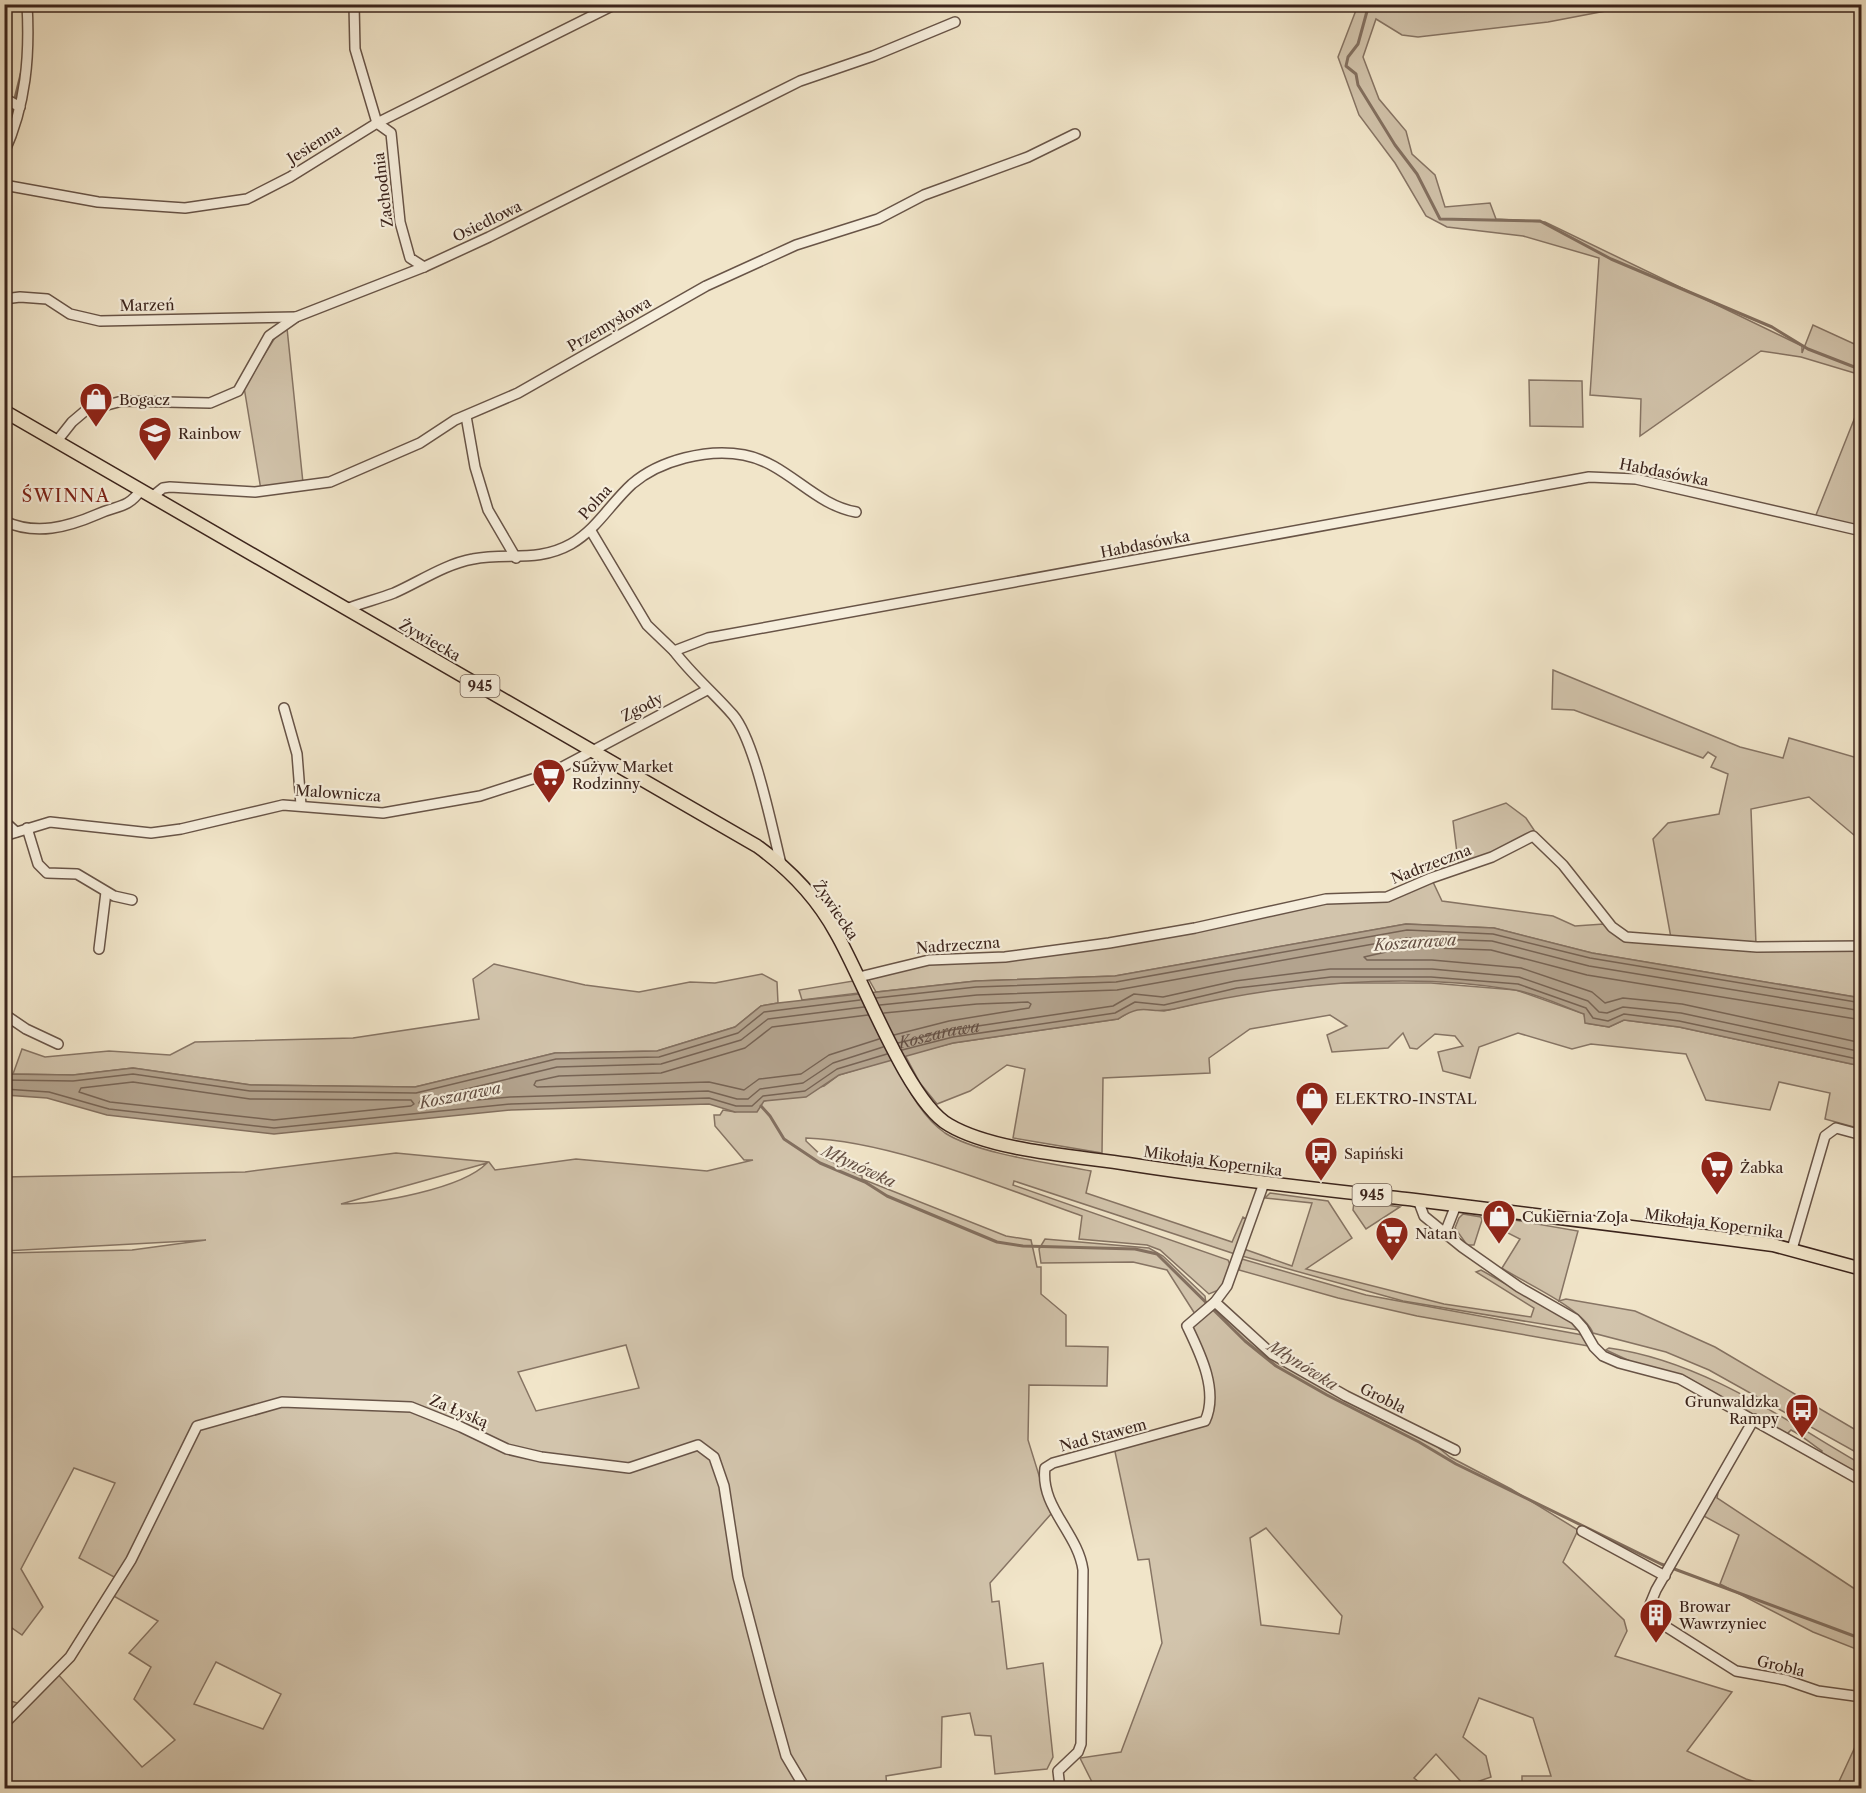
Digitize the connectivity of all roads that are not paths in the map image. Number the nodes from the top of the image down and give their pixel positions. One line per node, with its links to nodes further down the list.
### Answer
1 (27, 4): 6 (street)
2 (354, 4): 7 (street, Zachodnia)
3 (616, 4): 7 (street, Jesienna)
4 (955, 22): 11 (street, Osiedlowa)
5 (4, 98): 6 (street)
6 (20, 107): 9 (street)
7 (377, 123): 10 (street, Jesienna); 11 (street, Zachodnia)
8 (1075, 134): 15 (street, Przemysłowa)
9 (4, 153)
10 (4, 185)
11 (424, 267): 13 (street, Osiedlowa)
12 (4, 299): 13 (street, Marzeń)
13 (296, 317): 16 (street, Osiedlowa)
14 (4, 411): 16 (main road, Żywiecka / 945)
15 (466, 416): 17 (street, Przemysłowa); 22 (street)
16 (57, 441): 17 (main road, Żywiecka / 945)
17 (147, 493): 19 (street, Przemysłowa); 23 (main road, Żywiecka / 945)
18 (856, 512): 20 (street, Polna)
19 (4, 520)
20 (591, 531): 22 (street, Polna); 24 (street)
21 (1862, 531): 24 (street, Habdasówka)
22 (516, 558): 23 (street, Polna)
23 (346, 609): 27 (main road, Żywiecka / 945)
24 (674, 651): 25 (street)
25 (707, 690): 27 (street, Zgody); 33 (street)
26 (284, 708): 28 (street)
27 (591, 750): 28 (street, Malownicza); 33 (main road, Żywiecka / 945)
28 (301, 805): 30 (street, Malownicza)
29 (4, 821): 31 (street)
30 (27, 828): 31 (street, Malownicza); 34 (street)
31 (16, 832): 32 (street, Malownicza)
32 (4, 836)
33 (782, 864): 38 (main road, Żywiecka / 945)
34 (106, 892): 35 (street); 37 (street)
35 (132, 900)
36 (1862, 946): 38 (street, Nadrzeczna)
37 (99, 949)
38 (859, 977): 42 (main road, Mikołaja Kopernika / 945)
39 (4, 1014): 40 (street)
40 (58, 1044)
41 (1862, 1135): 46 (street)
42 (1264, 1183): 43 (main road, Mikołaja Kopernika / 945); 48 (street, Nad Stawem)
43 (1418, 1200): 44 (main road, Mikołaja Kopernika / 945); 45 (street)
44 (1456, 1205): 45 (street); 46 (main road, Mikołaja Kopernika / 945)
45 (1445, 1233): 49 (street)
46 (1792, 1249): 47 (main road, Mikołaja Kopernika / 945)
47 (1862, 1269)
48 (1215, 1302): 50 (street, Grobla); 57 (street, Nad Stawem)
49 (1754, 1419): 51 (street); 53 (street, Grobla)
50 (1455, 1450)
51 (1862, 1481)
52 (1582, 1532): 53 (street)
53 (1665, 1576): 54 (street, Grobla)
54 (1862, 1697)
55 (4, 1724): 56 (street, Za Łyską)
56 (805, 1788)
57 (1060, 1788)

